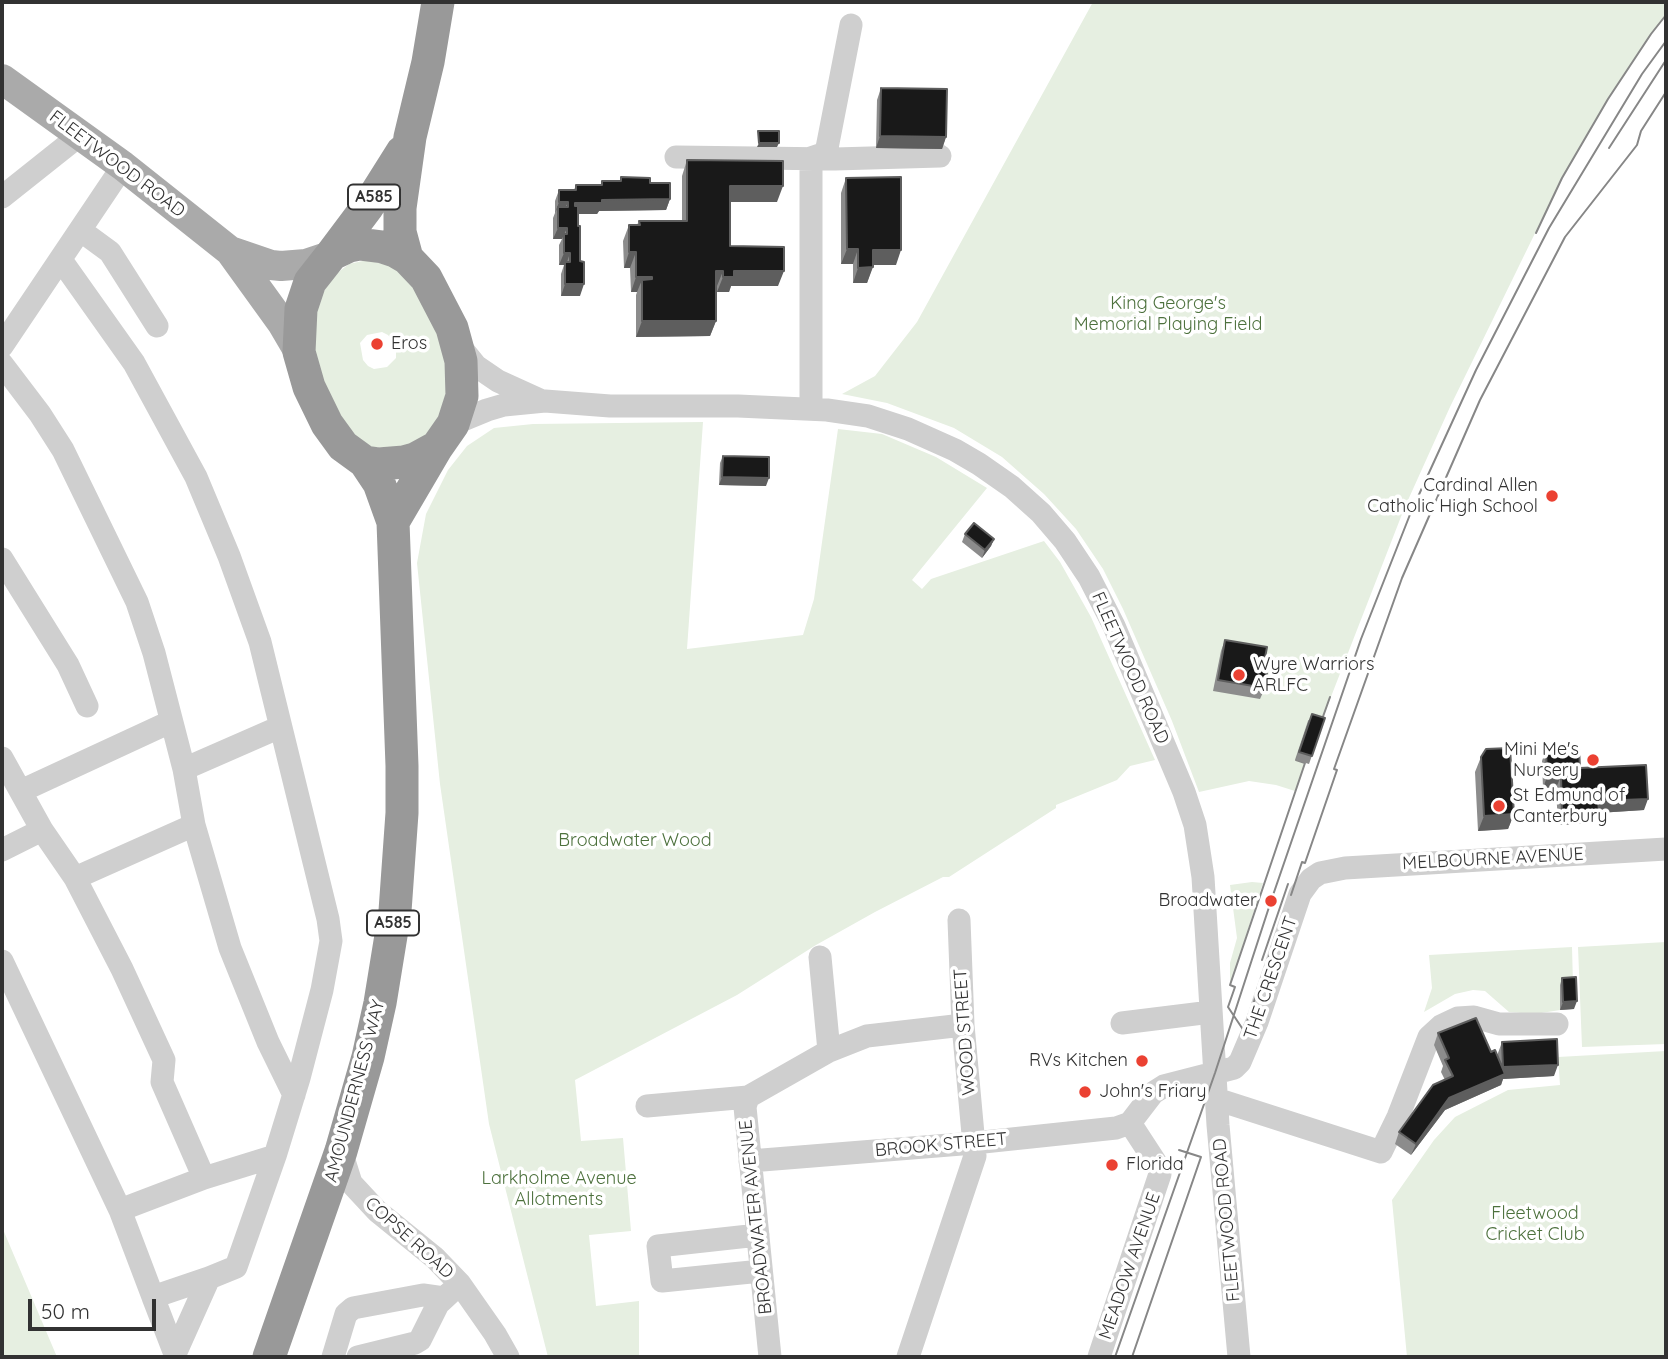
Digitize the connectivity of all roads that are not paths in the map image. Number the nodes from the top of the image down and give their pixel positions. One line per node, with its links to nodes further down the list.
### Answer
1 (438, 2): 5 (highway, A585)
2 (851, 25): 8 (street)
3 (2, 79): 4 (main road, FLEETWOOD ROAD)
4 (80, 135): 9 (main road, FLEETWOOD ROAD); 10 (street)
5 (410, 138): 13 (highway, A585); 14 (highway, A585)
6 (940, 156): 8 (street)
7 (676, 157): 8 (street)
8 (811, 158): 22 (street)
9 (123, 166): 11 (street); 12 (main road, FLEETWOOD ROAD)
10 (2, 197)
11 (80, 230): 15 (street); 16 (street)
12 (230, 251): 13 (main road, FLEETWOOD ROAD); 19 (main road, FLEETWOOD ROAD)
13 (331, 255): 14 (highway, A585); 19 (highway, A585)
14 (407, 258): 17 (highway, A585)
15 (61, 260): 18 (street); 29 (street)
16 (157, 326)
17 (457, 342): 21 (street, FLEETWOOD ROAD); 23 (highway, A585)
18 (2, 346)
19 (299, 352): 24 (highway, A585)
20 (2, 364): 28 (street)
21 (545, 401): 22 (street, FLEETWOOD ROAD); 23 (street, FLEETWOOD ROAD)
22 (811, 409): 42 (street, FLEETWOOD ROAD)
23 (445, 435): 24 (highway); 25 (highway, A585)
24 (365, 462): 25 (highway, AMOUNDERNESS WAY / A585)
25 (393, 522): 54 (highway, AMOUNDERNESS WAY / A585)
26 (2, 559): 27 (street)
27 (87, 706)
28 (170, 722): 31 (street); 32 (street)
29 (280, 727): 31 (street); 48 (street)
30 (2, 758): 32 (street)
31 (184, 769): 33 (street)
32 (21, 791): 34 (street)
33 (194, 825): 38 (street); 48 (street)
34 (42, 830): 36 (street); 38 (street)
35 (1666, 849): 37 (street, MELBOURNE AVENUE)
36 (2, 850)
37 (1320, 873): 47 (street, THE CRESCENT)
38 (75, 878): 57 (street)
39 (959, 920): 45 (street, WOOD STREET)
40 (820, 957): 46 (street)
41 (2, 961): 58 (street)
42 (1211, 1012): 43 (street); 47 (street, FLEETWOOD ROAD)
43 (1122, 1023)
44 (1557, 1024): 50 (street)
45 (963, 1025): 46 (street, BROADWATER AVENUE); 53 (street, WOOD STREET)
46 (829, 1051): 49 (street, BROADWATER AVENUE)
47 (1215, 1073): 50 (street, FLEETWOOD ROAD); 52 (street)
48 (294, 1096): 55 (street)
49 (748, 1097): 51 (street); 56 (street, BROADWATER AVENUE)
50 (1216, 1099): 71 (street, FLEETWOOD ROAD)
51 (647, 1106)
52 (1130, 1123): 53 (street, BROOK STREET); 70 (street, MEADOW AVENUE)
53 (974, 1143): 56 (street, BROOK STREET); 69 (street, WOOD STREET)
54 (341, 1151): 63 (street, COPSE ROAD); 64 (highway, AMOUNDERNESS WAY / A585)
55 (275, 1157): 57 (street); 61 (street)
56 (750, 1161): 59 (street, BROADWATER AVENUE)
57 (204, 1178): 58 (street)
58 (120, 1210): 62 (street)
59 (758, 1235): 60 (street, BROADWATER AVENUE); 60 (street)
60 (761, 1271): 68 (street, BROADWATER AVENUE)
61 (209, 1278): 62 (street); 62 (street)
62 (153, 1297)
63 (445, 1299): 65 (street); 66 (street); 67 (street, COPSE ROAD)
64 (269, 1357)
65 (333, 1357)
66 (358, 1357)
67 (508, 1357)
68 (770, 1357)
69 (908, 1357)
70 (1099, 1357)
71 (1239, 1357)

